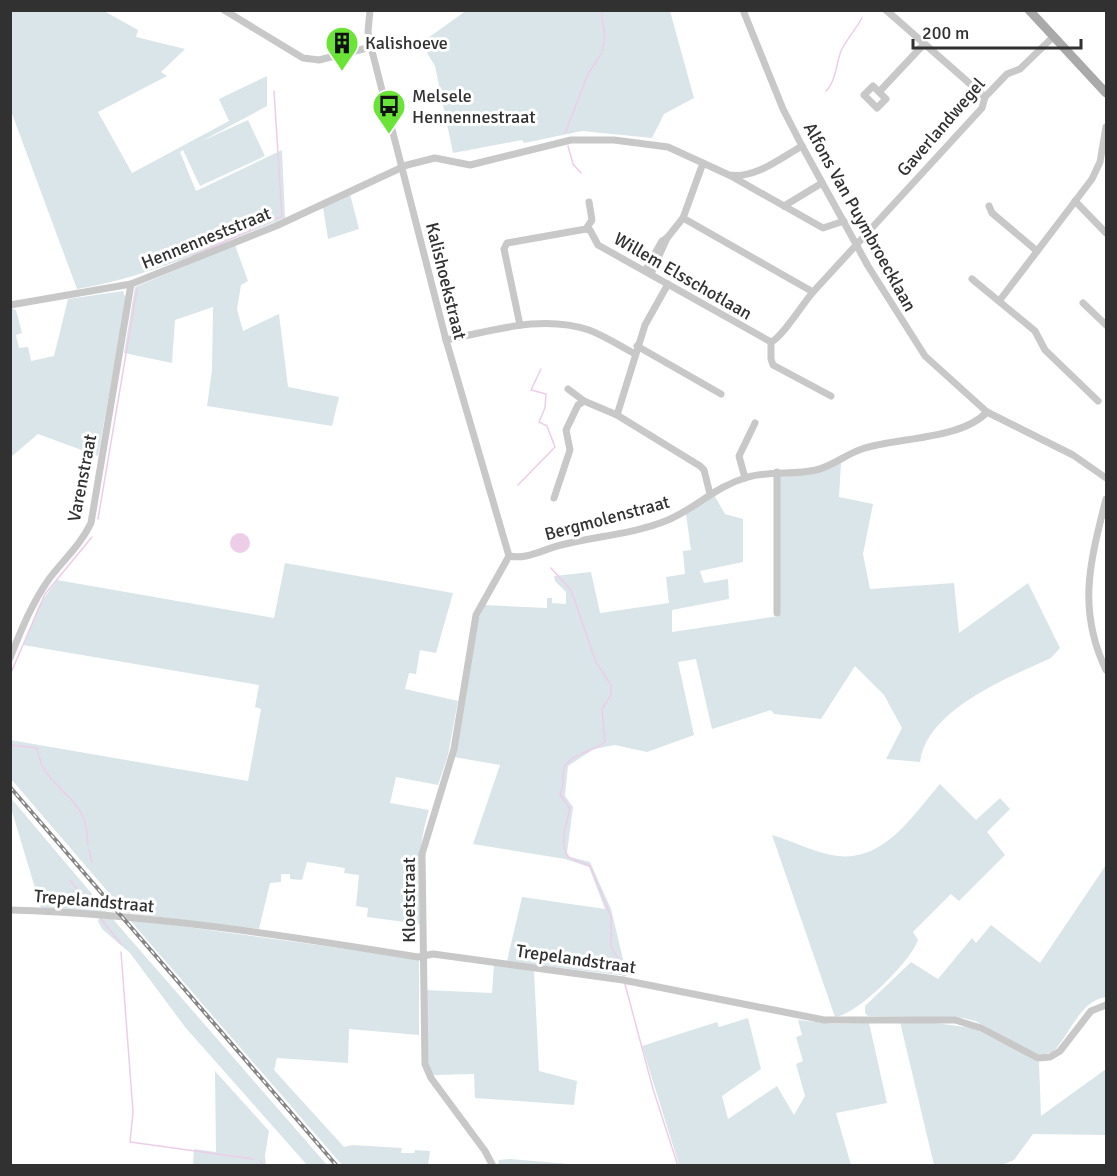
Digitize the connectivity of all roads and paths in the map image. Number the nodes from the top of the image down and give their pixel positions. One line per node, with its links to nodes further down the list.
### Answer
1 (224, 10): 8 (street)
2 (370, 10): 8 (street, Kalishoekstraat)
3 (743, 10): 13 (street, Alfons Van Puymbroecklaan)
4 (886, 10): 7 (street)
5 (1029, 10): 6 (main road)
6 (1052, 38): 10 (main road); 11 (street, Gaverlandwegel)
7 (924, 44): 9 (street); 11 (street)
8 (371, 47): 15 (street, Kalishoekstraat)
9 (879, 92)
10 (1107, 93)
11 (986, 97): 28 (street, Gaverlandwegel)
12 (1107, 127): 20 (street)
13 (802, 146): 16 (street); 18 (street, Alfons Van Puymbroecklaan)
14 (703, 163): 15 (street, Hennenneststraat); 17 (street, Hennenneststraat); 24 (street)
15 (402, 167): 32 (street, Hennenneststraat); 40 (street, Kalishoekstraat)
16 (751, 174): 17 (street); 19 (street)
17 (729, 175): 19 (street, Hennenneststraat)
18 (822, 183): 22 (street); 25 (street, Alfons Van Puymbroecklaan)
19 (753, 190): 22 (street, Hennenneststraat)
20 (1075, 201): 27 (street); 29 (street)
21 (589, 202): 26 (street)
22 (784, 206): 25 (street, Hennenneststraat)
23 (989, 206): 29 (street)
24 (683, 218): 30 (street); 34 (street)
25 (844, 221): 28 (street, Alfons Van Puymbroecklaan)
26 (586, 229): 30 (street, Willem Elsschotlaan); 38 (street)
27 (1107, 233)
28 (857, 244): 34 (street, Gaverlandwegel); 48 (street, Alfons Van Puymbroecklaan)
29 (1037, 251): 35 (street)
30 (648, 273): 33 (street, Willem Elsschotlaan)
31 (972, 279): 35 (street)
32 (131, 284): 37 (street, Hennenneststraat); 59 (street, Varenstraat)
33 (668, 284): 41 (street, Willem Elsschotlaan); 42 (street)
34 (813, 292): 41 (street, Gaverlandwegel)
35 (1000, 300): 47 (street)
36 (1083, 303): 39 (street)
37 (10, 305)
38 (520, 325): 40 (street); 42 (street)
39 (1107, 325)
40 (446, 340): 57 (street, Kalishoekstraat)
41 (771, 342): 45 (street)
42 (636, 350): 44 (street); 49 (street)
43 (568, 388): 46 (street)
44 (721, 394)
45 (831, 396)
46 (584, 400): 49 (street); 55 (street)
47 (1098, 401)
48 (987, 412): 51 (street, Bergmolenstraat); 53 (street)
49 (616, 415): 54 (street)
50 (755, 423): 52 (street)
51 (777, 472): 52 (street, Bergmolenstraat); 58 (street)
52 (745, 478): 54 (street, Bergmolenstraat)
53 (1107, 478)
54 (710, 494): 57 (street, Bergmolenstraat)
55 (554, 498)
56 (1107, 500): 60 (street)
57 (508, 556): 62 (street, Kloetstraat)
58 (777, 613)
59 (10, 658)
60 (1107, 670)
61 (10, 910): 62 (street, Trepelandstraat)
62 (424, 956): 63 (street, Trepelandstraat); 64 (street, Kloetstraat)
63 (1107, 1005)
64 (493, 1166)

